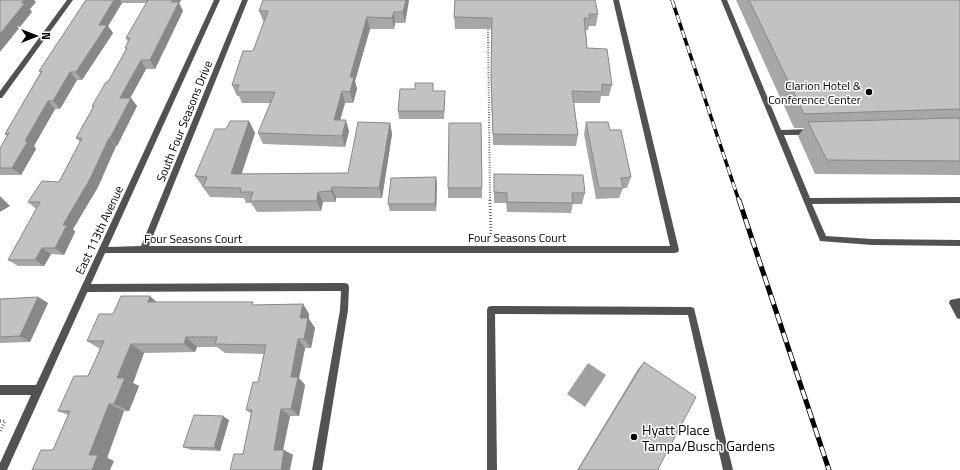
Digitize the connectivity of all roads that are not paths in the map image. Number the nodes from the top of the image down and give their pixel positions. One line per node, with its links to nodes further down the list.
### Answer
1 (70, 0): 6 (street)
2 (217, 0): 12 (street, East 113th Avenue)
3 (245, 0): 13 (street, South Four Seasons Drive)
4 (616, 0): 13 (street, Four Seasons Court)
5 (724, 0): 8 (street)
6 (0, 96)
7 (818, 132): 8 (street)
8 (779, 133): 10 (street)
9 (960, 200): 10 (street)
10 (808, 201): 11 (street)
11 (960, 243)
12 (103, 250): 13 (street, Four Seasons Court); 14 (street, East 113th Avenue)
13 (144, 250)
14 (86, 288): 18 (street, East 113th Avenue); 20 (street)
15 (957, 303): 16 (street)
16 (960, 315)
17 (0, 390): 18 (street)
18 (39, 390): 19 (street, East 113th Avenue)
19 (2, 470)
20 (317, 470)
21 (492, 470): 22 (street)
22 (728, 470)

